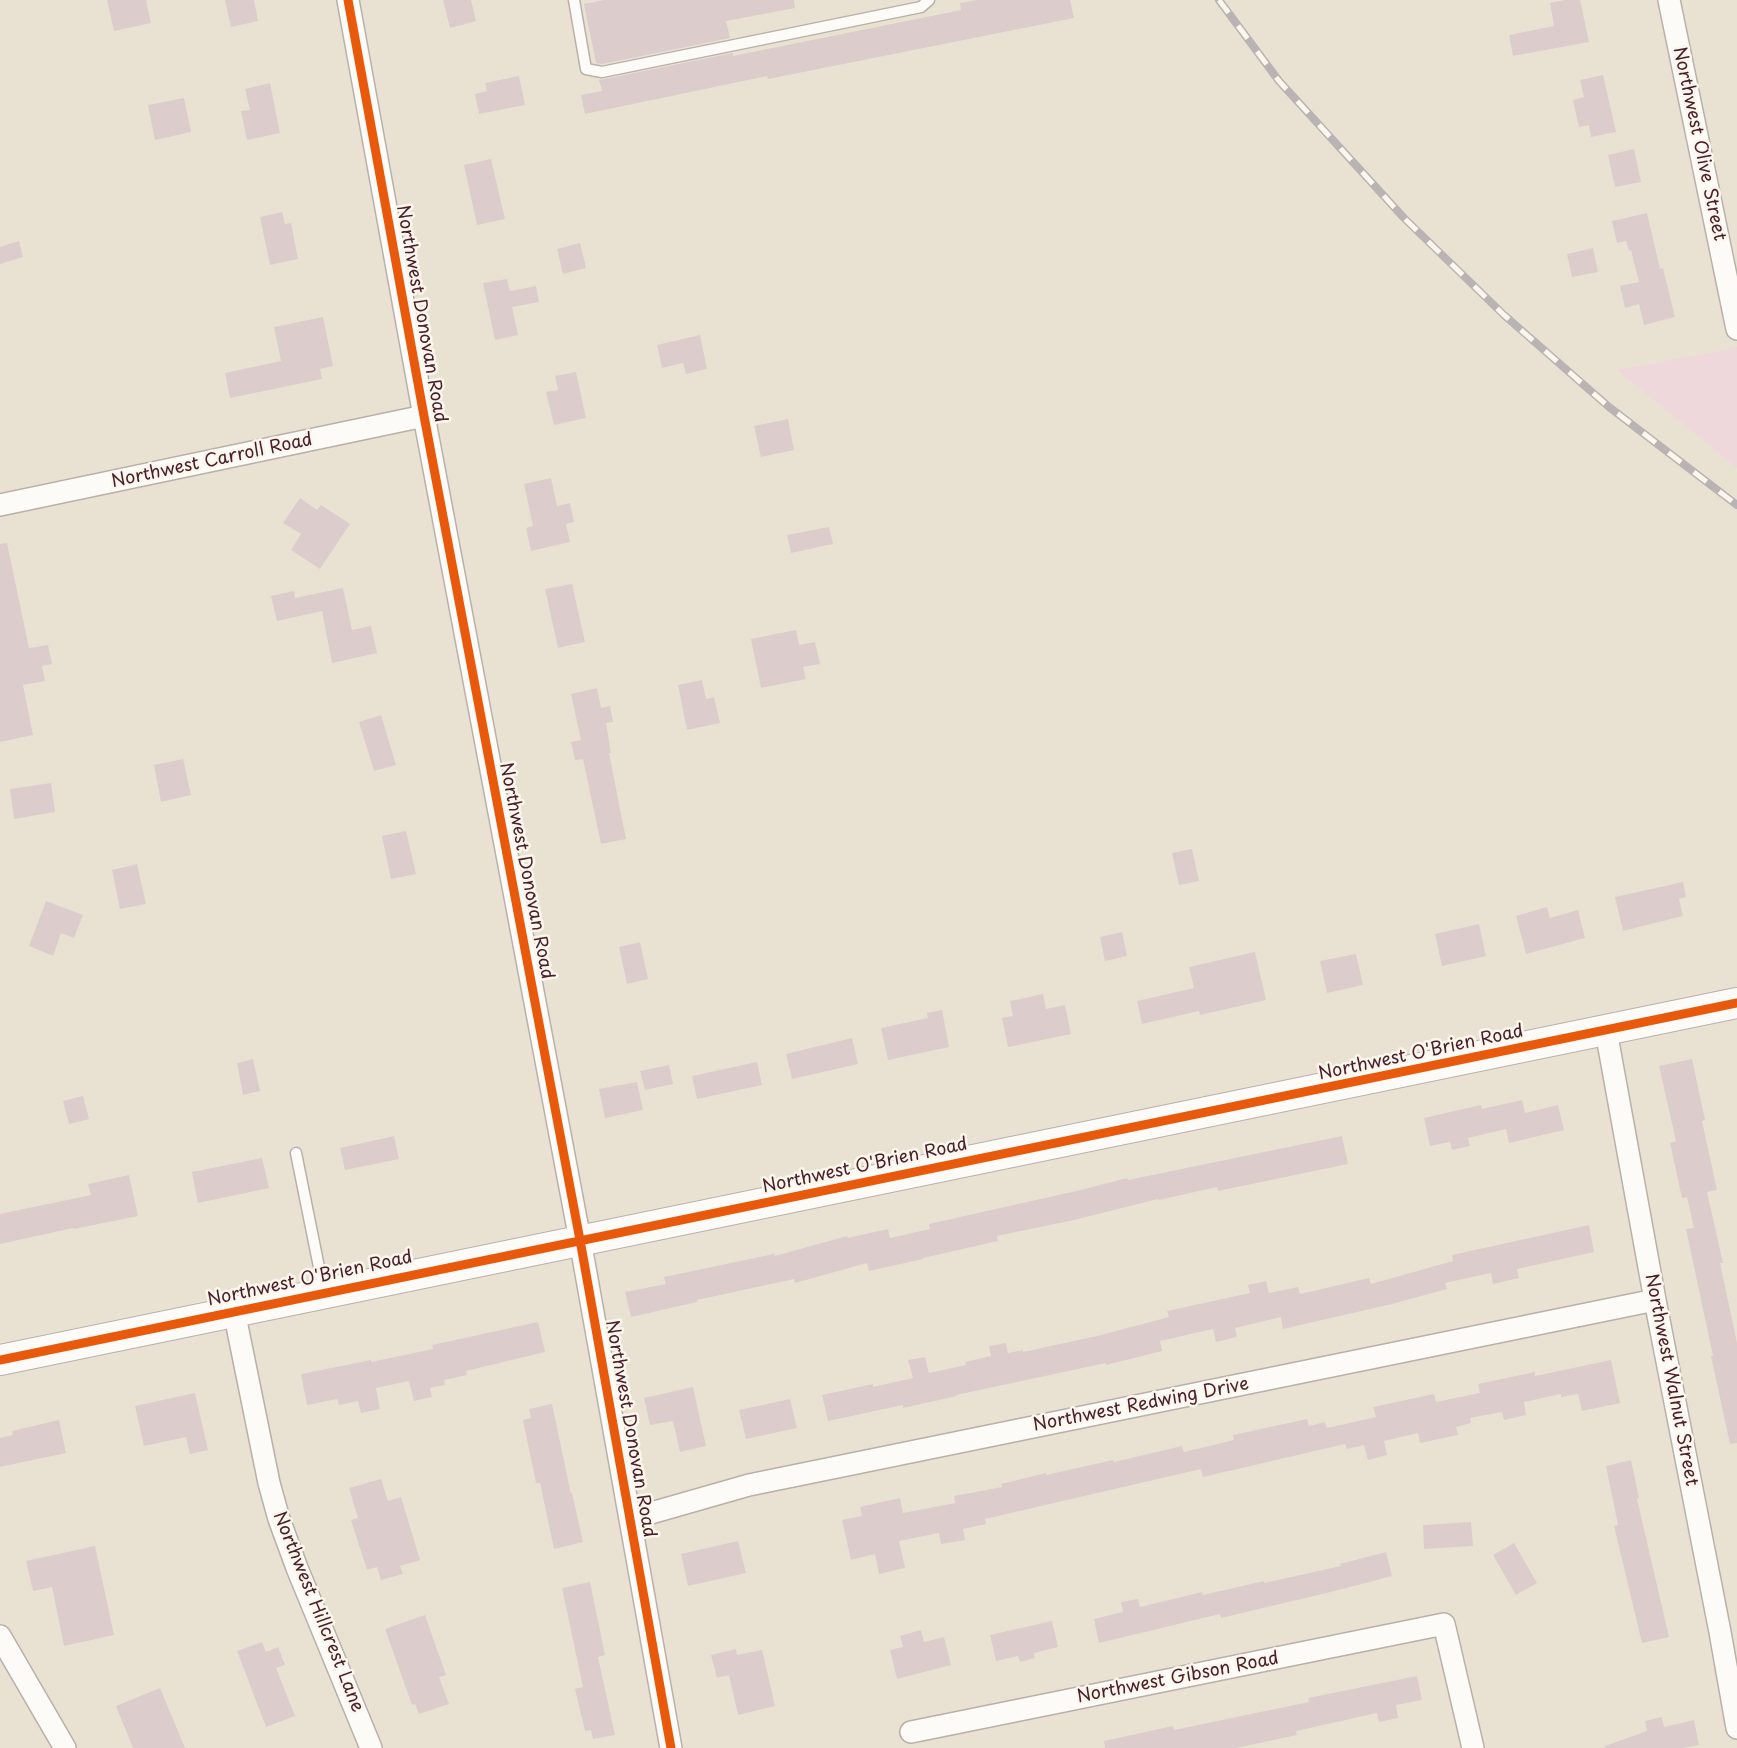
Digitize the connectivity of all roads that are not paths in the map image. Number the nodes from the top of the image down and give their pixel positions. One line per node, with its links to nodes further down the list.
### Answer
1 (348, 0): 6 (street, Northwest Donovan Road)
2 (574, 0): 3 (lane)
3 (929, 0)
4 (1669, 0): 5 (street, Northwest Olive Street)
5 (1737, 329)
6 (424, 416): 7 (street, Northwest Carroll Road); 11 (street, Northwest Donovan Road)
7 (0, 505)
8 (1737, 1003): 9 (street, Northwest O'Brien Road)
9 (1606, 1031): 11 (street, Northwest O'Brien Road); 13 (street, Northwest Walnut Street)
10 (296, 1153): 12 (lane)
11 (580, 1240): 12 (street, Northwest O'Brien Road); 16 (street, Northwest Donovan Road)
12 (324, 1292): 14 (street, Northwest O'Brien Road)
13 (1655, 1300): 16 (street, Northwest Redwing Drive); 18 (street, Northwest Walnut Street)
14 (234, 1311): 15 (street, Northwest O'Brien Road); 21 (street, Northwest Hillcrest Lane)
15 (0, 1360)
16 (629, 1519): 22 (street, Northwest Donovan Road)
17 (0, 1636): 20 (street)
18 (1737, 1728)
19 (911, 1732): 23 (street, Northwest Gibson Road)
20 (65, 1748)
21 (371, 1748)
22 (671, 1748)
23 (1473, 1748)

